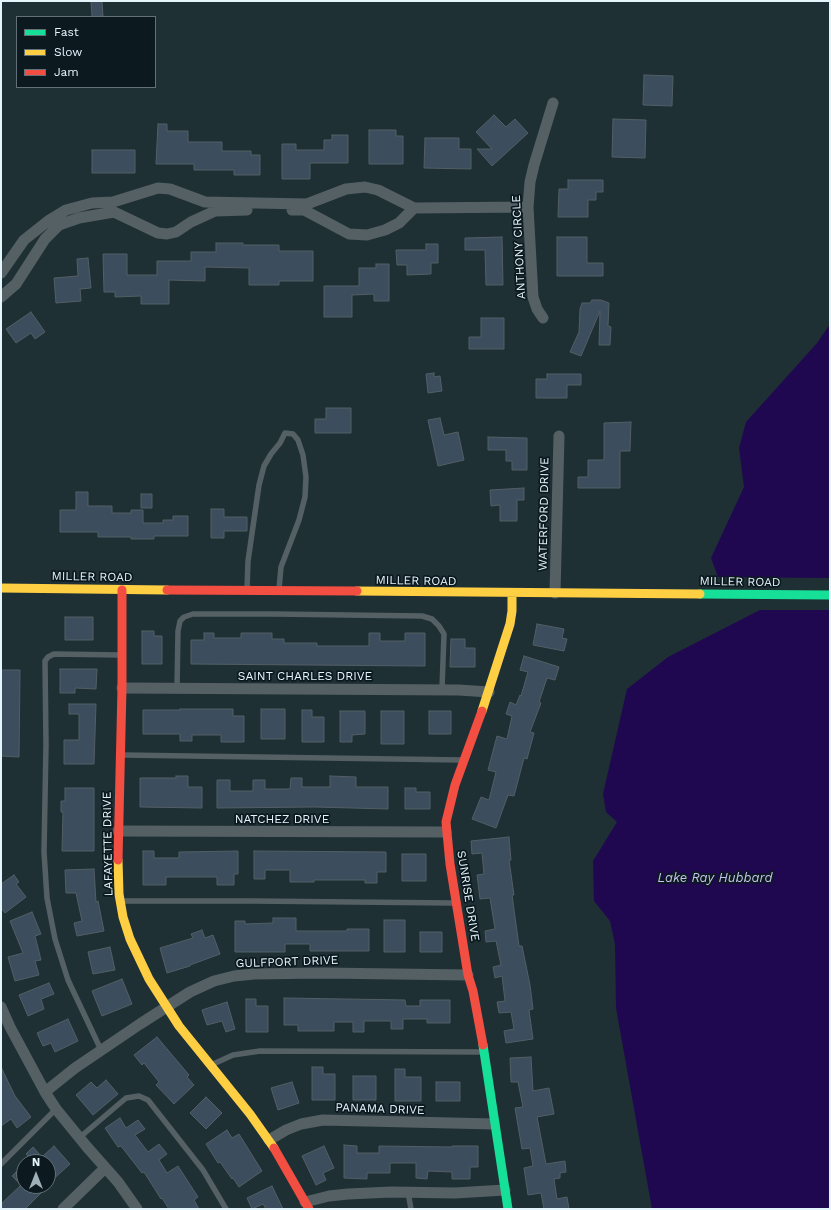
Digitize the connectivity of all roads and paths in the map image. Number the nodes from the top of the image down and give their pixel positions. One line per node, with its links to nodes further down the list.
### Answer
1 (553, 103): 3 (street, ANTHONY CIRCLE)
2 (254, 206): 4 (street); 4 (street); 5 (street); 5 (street)
3 (528, 207): 4 (street); 8 (street, ANTHONY CIRCLE)
4 (414, 208)
5 (47, 229): 6 (street); 7 (street)
6 (1, 273)
7 (1, 297)
8 (542, 318)
9 (559, 436): 15 (street, WATERFORD DRIVE)
10 (1, 588): 11 (street, MILLER ROAD)
11 (122, 590): 12 (street, MILLER ROAD); 17 (street, LAFAYETTE DRIVE)
12 (247, 591): 13 (street, MILLER ROAD); 13 (lane)
13 (278, 591): 14 (street, MILLER ROAD)
14 (512, 594): 15 (street, MILLER ROAD); 21 (street, SUNRISE DRIVE)
15 (555, 594): 16 (street, MILLER ROAD)
16 (830, 595)
17 (122, 655): 18 (street, LAFAYETTE DRIVE); 31 (lane)
18 (122, 688): 19 (street, SAINT CHARLES DRIVE); 22 (street, LAFAYETTE DRIVE)
19 (177, 688): 20 (street, SAINT CHARLES DRIVE); 20 (lane)
20 (442, 690): 21 (street, SAINT CHARLES DRIVE)
21 (489, 692): 23 (street, SUNRISE DRIVE)
22 (120, 755): 23 (lane); 24 (street, LAFAYETTE DRIVE)
23 (464, 760): 25 (street, SUNRISE DRIVE)
24 (118, 831): 25 (street, NATCHEZ DRIVE); 26 (street, LAFAYETTE DRIVE)
25 (446, 832): 27 (street, SUNRISE DRIVE)
26 (120, 902): 27 (lane); 30 (street, LAFAYETTE DRIVE)
27 (456, 903): 28 (street, SUNRISE DRIVE)
28 (468, 974): 30 (street, GULFPORT DRIVE); 32 (street, SUNRISE DRIVE)
29 (1, 1007): 34 (street)
30 (167, 1008): 31 (street, GULFPORT DRIVE); 33 (street, LAFAYETTE DRIVE)
31 (101, 1050): 34 (street, GULFPORT DRIVE)
32 (484, 1052): 33 (lane); 36 (street, SUNRISE DRIVE)
33 (211, 1065): 38 (street, LAFAYETTE DRIVE)
34 (45, 1092): 35 (street)
35 (56, 1109): 37 (street); 39 (lane)
36 (494, 1124): 38 (street, PANAMA DRIVE); 41 (street, SUNRISE DRIVE)
37 (79, 1138): 40 (street); 46 (lane)
38 (269, 1140): 43 (street, LAFAYETTE DRIVE)
39 (1, 1164)
40 (105, 1168): 44 (street); 45 (street)
41 (505, 1190): 42 (street); 48 (street, SUNRISE DRIVE)
42 (408, 1192): 43 (street); 47 (lane)
43 (307, 1205)
44 (63, 1209)
45 (137, 1209)
46 (226, 1209)
47 (411, 1209)
48 (508, 1209)

